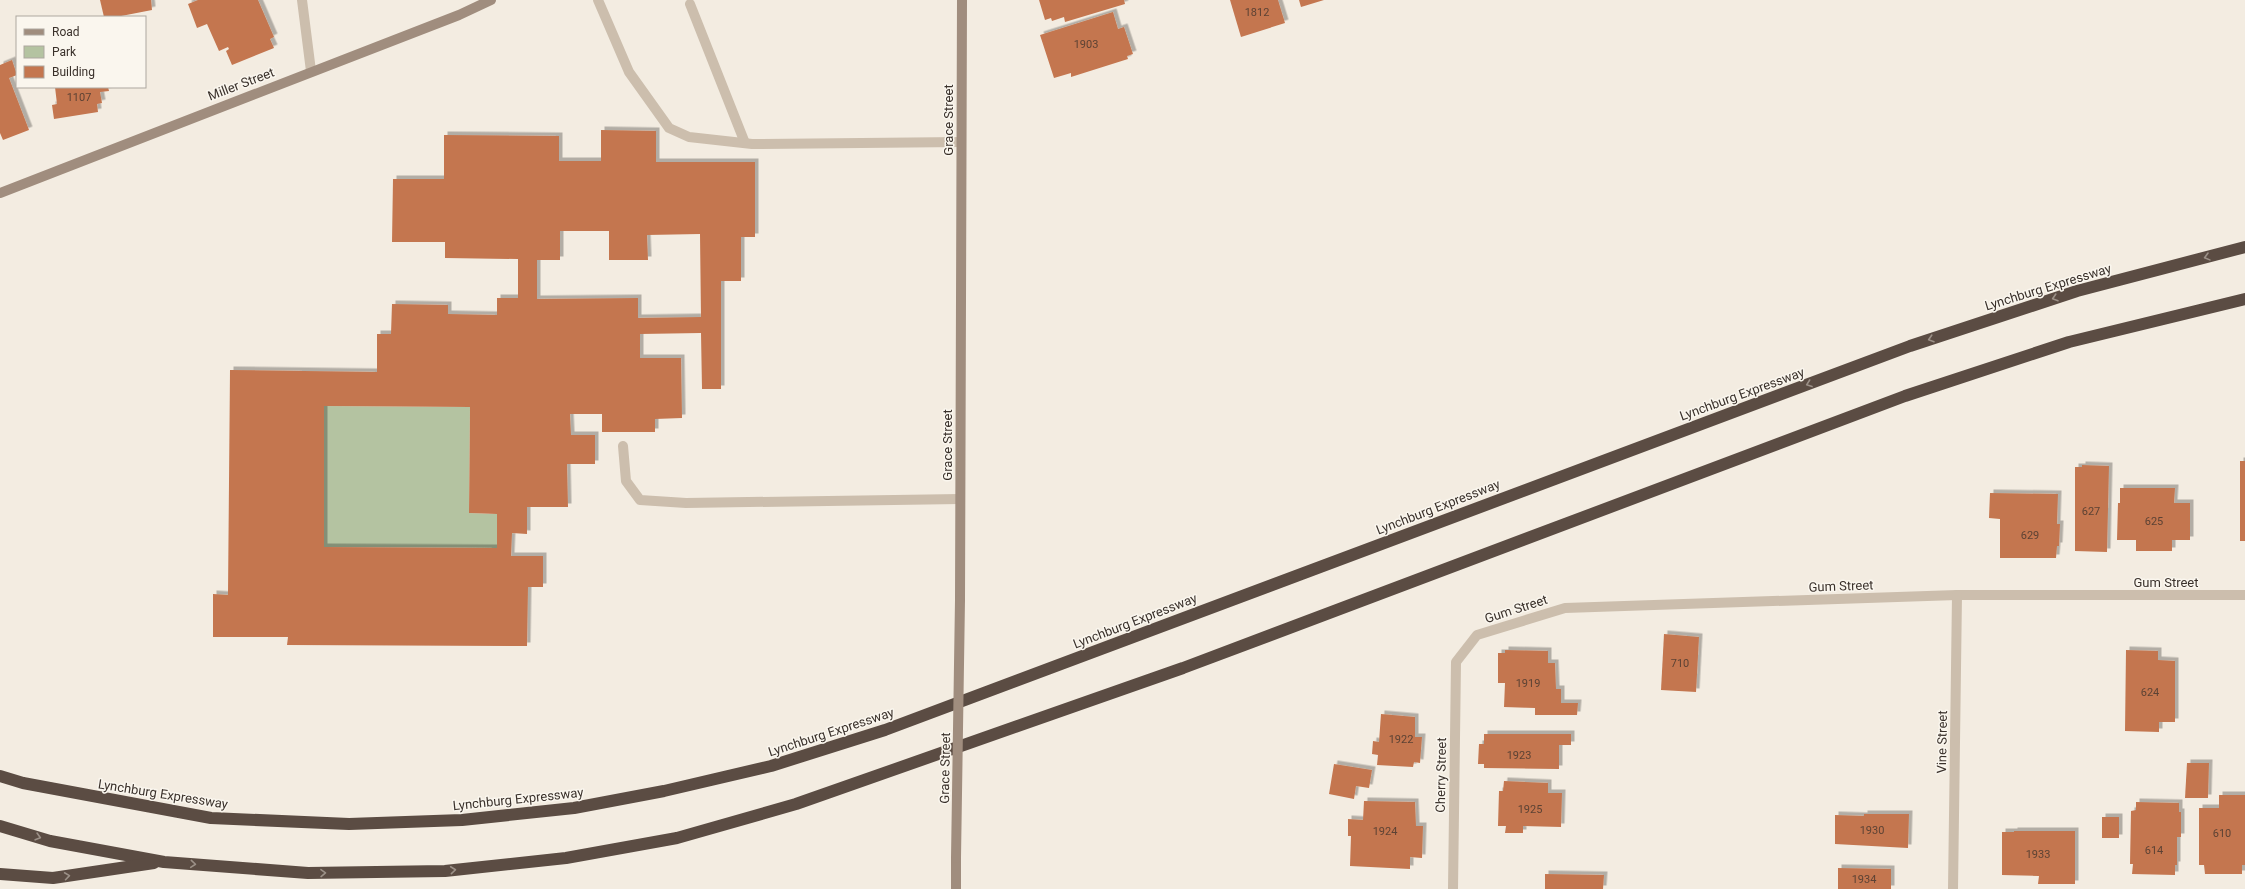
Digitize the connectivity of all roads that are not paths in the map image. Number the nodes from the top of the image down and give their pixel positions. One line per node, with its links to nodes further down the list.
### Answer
1 (302, 0): 6 (street)
2 (491, 0): 6 (main road, Miller Street)
3 (598, 0): 8 (street)
4 (962, 0): 7 (main road, Grace Street)
5 (690, 4): 8 (street)
6 (311, 71): 9 (main road, Miller Street)
7 (961, 142): 8 (street); 13 (main road, Grace Street)
8 (745, 143)
9 (0, 192)
10 (2245, 247): 17 (highway, Lynchburg Expressway, one-way to 17)
11 (2245, 299): 19 (highway, one-way to 11)
12 (623, 446): 13 (street)
13 (960, 499): 21 (main road, Grace Street, bridge)
14 (1957, 595): 15 (street, Gum Street); 16 (street, Gum Street); 23 (street, Vine Street)
15 (2245, 595)
16 (1456, 662): 22 (street, Cherry Street)
17 (0, 776)
18 (0, 826): 19 (highway, one-way to 19)
19 (164, 862): 20 (highway, one-way to 19)
20 (0, 874)
21 (956, 889)
22 (1453, 889)
23 (1953, 889)

